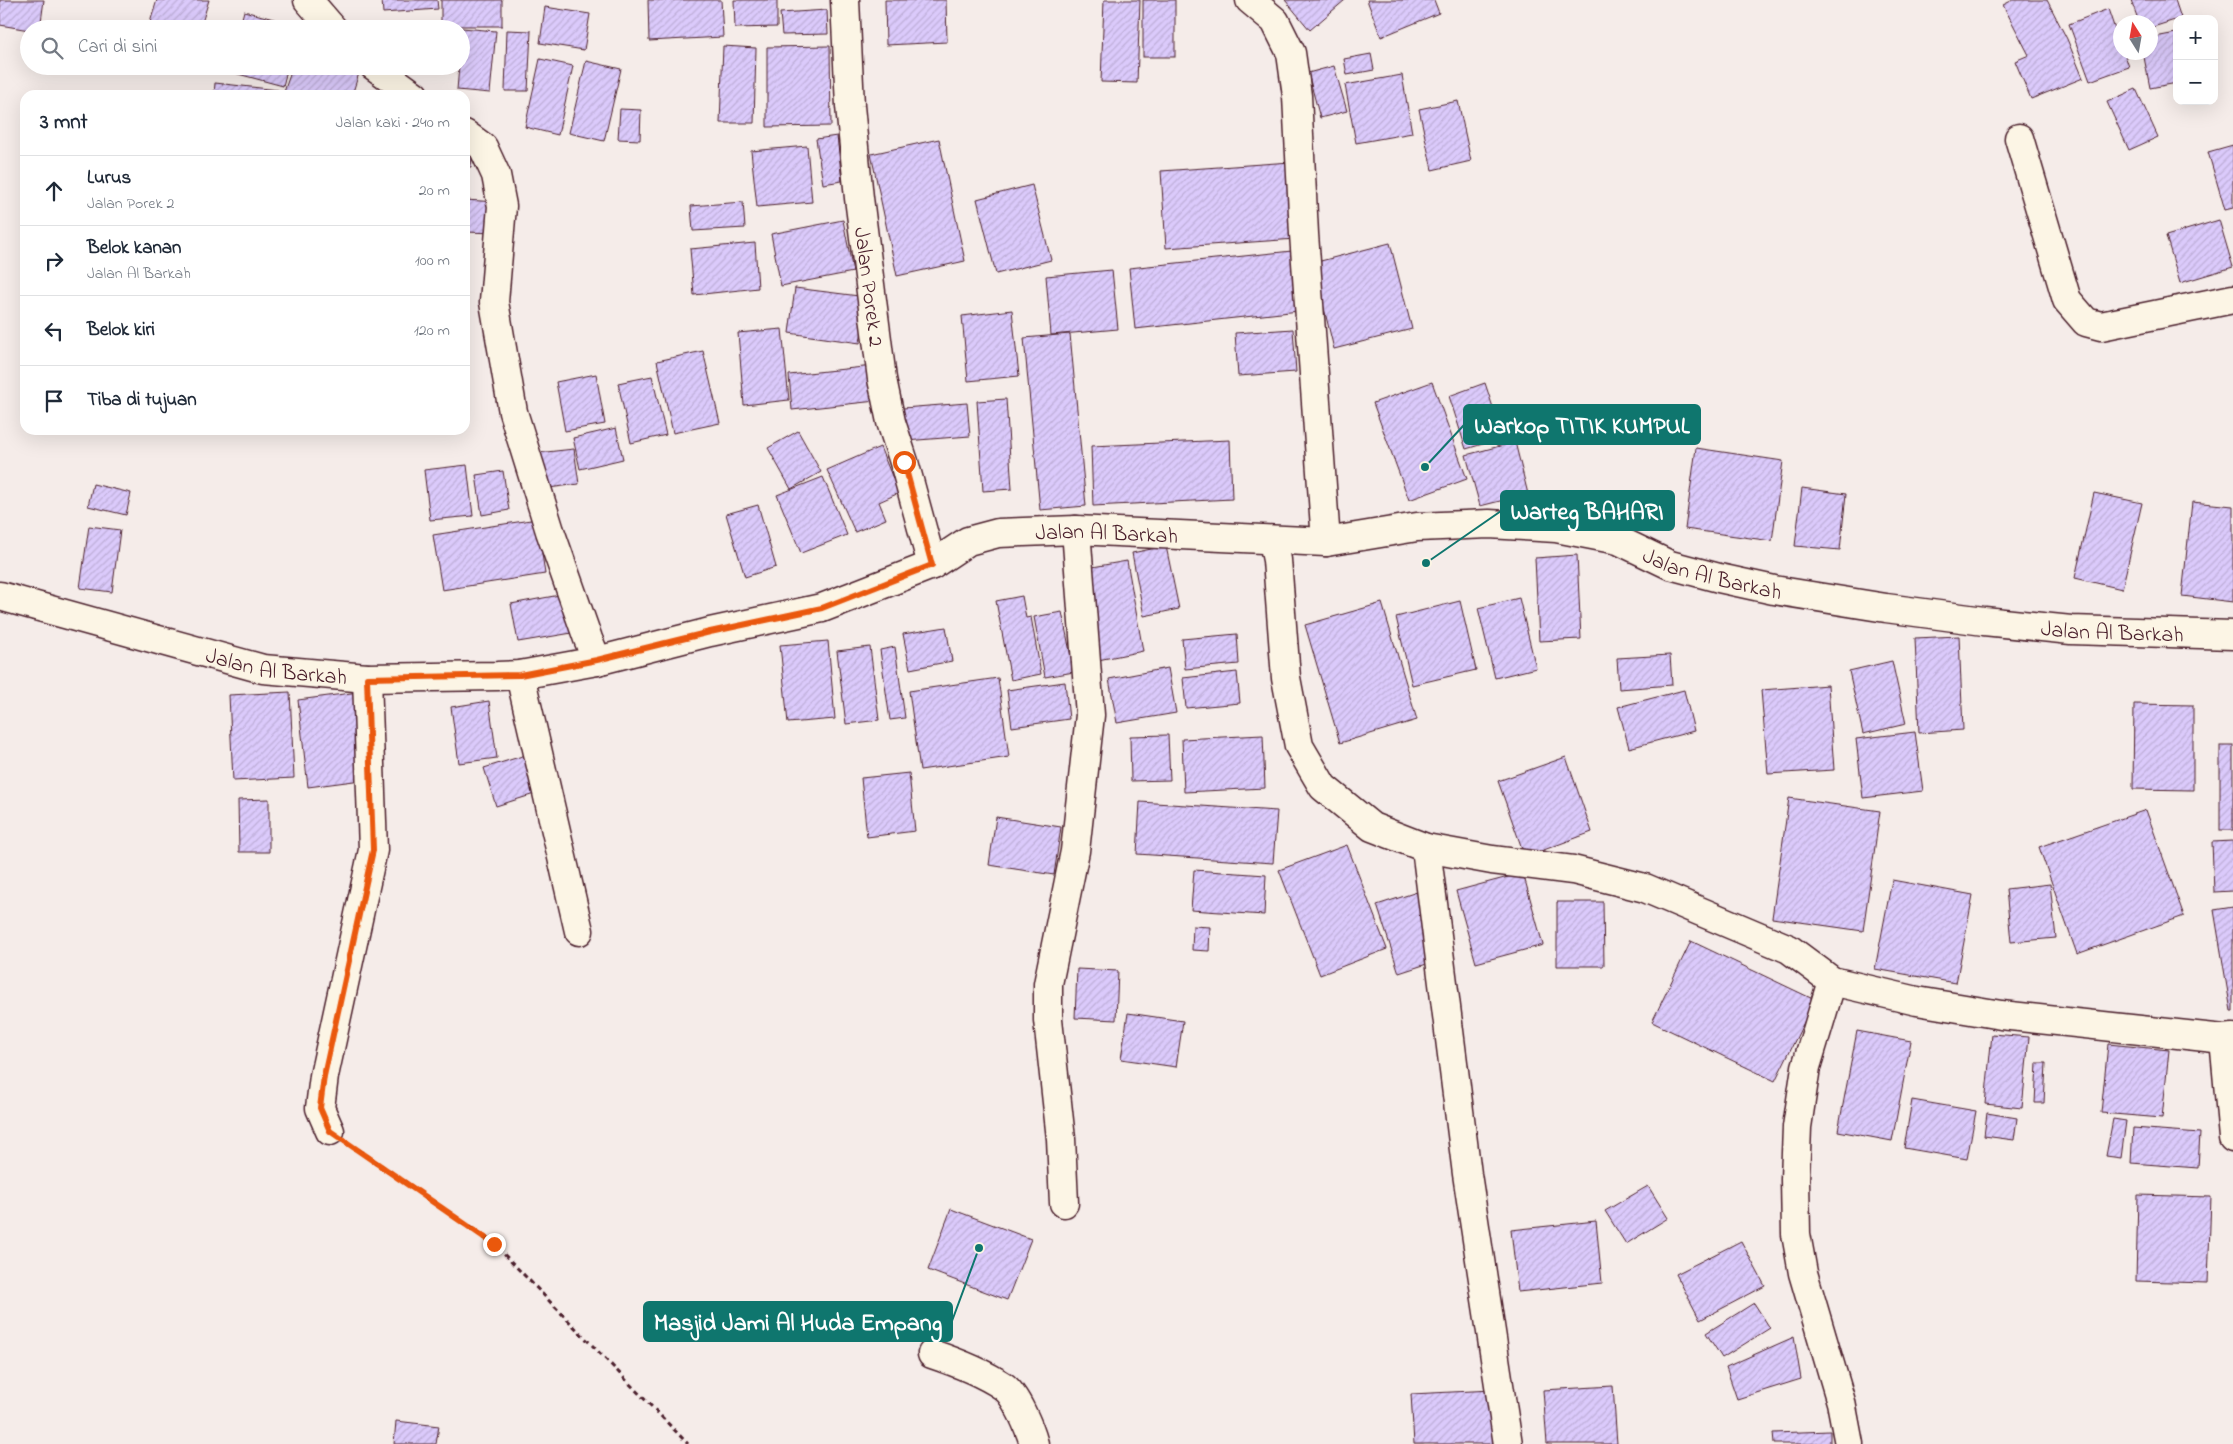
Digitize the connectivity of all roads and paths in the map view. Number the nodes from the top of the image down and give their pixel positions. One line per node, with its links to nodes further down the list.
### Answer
1 (308, 0): 4 (street)
2 (846, 0): 13 (street, Jalan Porek 2)
3 (1250, 0): 12 (street)
4 (325, 20)
5 (386, 75): 6 (street)
6 (407, 90)
7 (470, 138): 16 (street)
8 (2019, 138): 9 (street)
9 (2233, 299)
10 (1076, 530): 11 (street, Jalan Al Barkah); 13 (street, Jalan Al Barkah); 25 (street)
11 (1273, 541): 12 (street, Jalan Al Barkah); 19 (street)
12 (1326, 542): 15 (street, Jalan Al Barkah)
13 (932, 565): 16 (street, Jalan Al Barkah)
14 (0, 596): 18 (street, Jalan Al Barkah)
15 (2233, 636)
16 (597, 660): 17 (street, Jalan Al Barkah)
17 (520, 675): 18 (street, Jalan Al Barkah); 20 (street)
18 (367, 678): 23 (street)
19 (1426, 848): 21 (street); 29 (street)
20 (579, 931)
21 (1832, 981): 22 (street); 30 (street)
22 (2228, 1039): 24 (street)
23 (330, 1131): 27 (path)
24 (2233, 1138)
25 (1064, 1203)
26 (932, 1354): 28 (street)
27 (688, 1444)
28 (1034, 1444)
29 (1508, 1444)
30 (1849, 1444)

